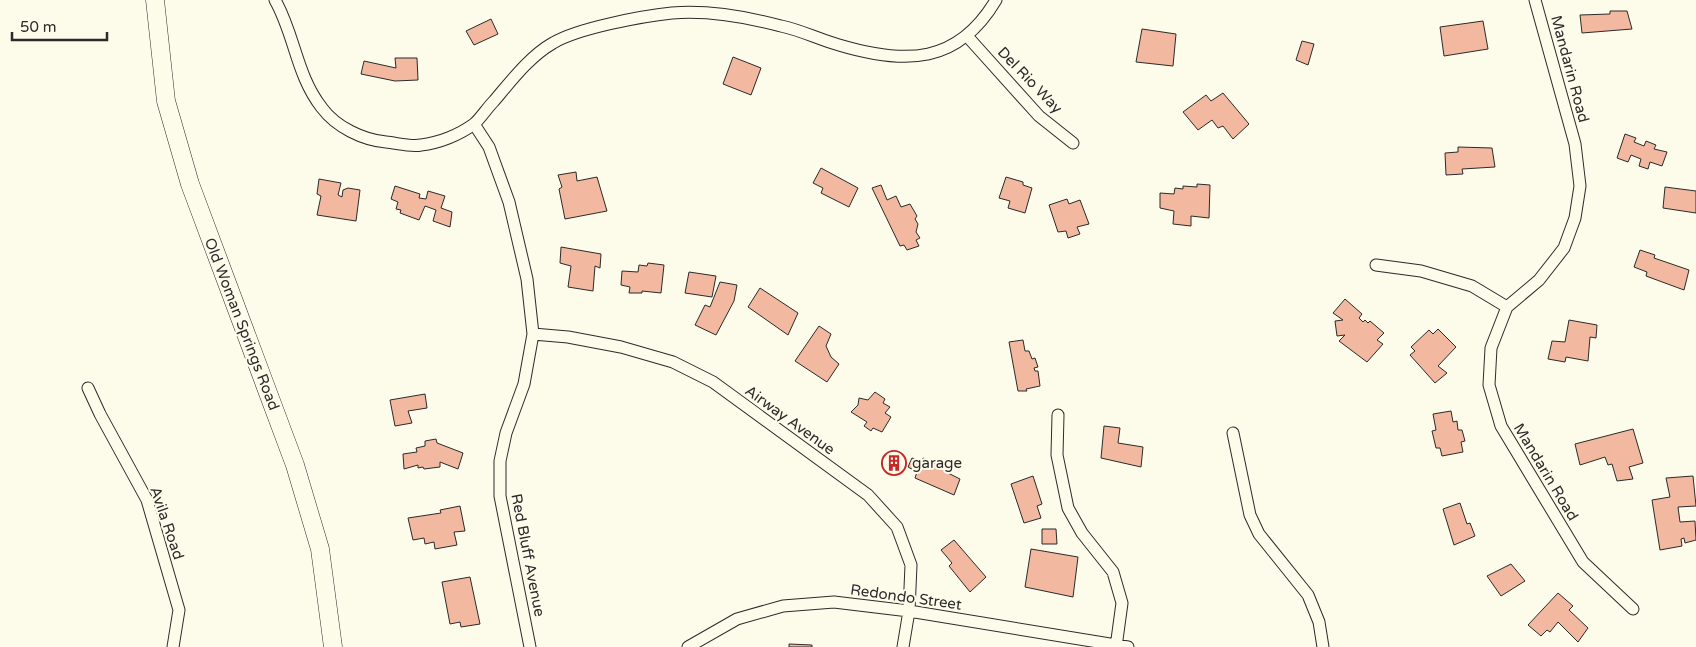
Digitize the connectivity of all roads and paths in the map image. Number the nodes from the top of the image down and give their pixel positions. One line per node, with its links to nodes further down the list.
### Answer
1 (155, 0): 18 (main road, Old Woman Springs Road)
2 (275, 0): 6 (street)
3 (996, 0): 5 (street)
4 (1536, 0): 9 (street, Mandarin Road)
5 (967, 36): 6 (street); 7 (street, Del Rio Way)
6 (474, 124): 10 (street, Red Bluff Avenue)
7 (1073, 143)
8 (1376, 265): 9 (street)
9 (1507, 307): 14 (street, Mandarin Road)
10 (533, 334): 15 (street, Airway Avenue); 19 (street, Red Bluff Avenue)
11 (88, 388): 17 (street, Avila Road)
12 (1058, 416): 16 (street)
13 (1233, 433): 22 (street)
14 (1633, 609)
15 (909, 611): 16 (street, Redondo Street); 20 (street, Redondo Street); 21 (street, Airway Avenue)
16 (1120, 646)
17 (172, 647)
18 (333, 647)
19 (530, 647)
20 (688, 647)
21 (903, 647)
22 (1323, 647)

